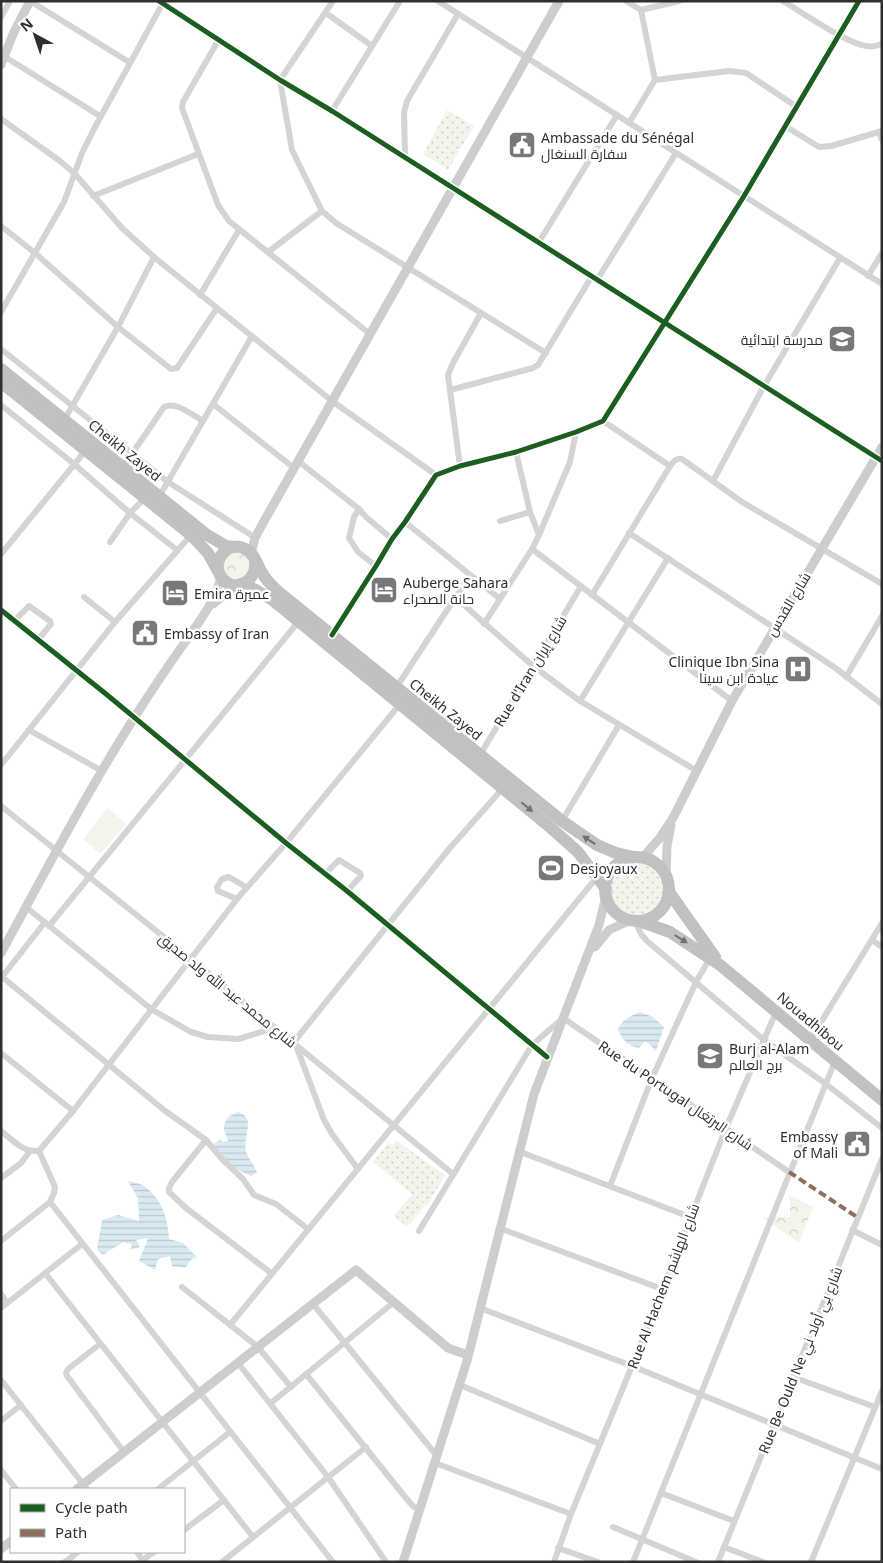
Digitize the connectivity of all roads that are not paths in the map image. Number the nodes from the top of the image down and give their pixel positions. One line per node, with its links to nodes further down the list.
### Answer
1 (10, 1): 15 (street)
2 (30, 1): 21 (street); 22 (street)
3 (333, 1): 13 (street)
4 (400, 1): 19 (street)
5 (438, 1): 14 (street)
6 (558, 1): 20 (street)
7 (626, 1): 12 (street)
8 (679, 1): 12 (street)
9 (783, 1): 16 (street)
10 (858, 1): 16 (street)
11 (162, 2): 17 (street); 22 (street)
12 (641, 10): 24 (street)
13 (326, 13): 19 (street); 23 (street)
14 (458, 14): 20 (street); 36 (street)
15 (1, 17)
16 (839, 34): 18 (street); 25 (street)
17 (218, 39): 23 (street); 35 (street)
18 (882, 44)
19 (372, 46): 26 (street)
20 (527, 57): 27 (street); 38 (street)
21 (2, 59): 28 (street)
22 (129, 62): 28 (street)
23 (280, 80): 26 (street); 41 (street)
24 (655, 80): 25 (street); 30 (street)
25 (797, 107): 31 (street)
26 (332, 111): 36 (street)
27 (617, 115): 30 (street); 44 (street)
28 (100, 116): 37 (street)
29 (1, 119): 37 (street)
30 (629, 123): 34 (street)
31 (785, 126): 32 (street); 40 (street)
32 (880, 132): 33 (street)
33 (882, 140)
34 (676, 152): 40 (street); 52 (street)
35 (198, 154): 39 (street); 43 (street)
36 (405, 158): 38 (street)
37 (75, 174): 39 (street); 46 (street)
38 (453, 188): 44 (street); 50 (street)
39 (93, 196): 48 (street)
40 (744, 196): 49 (street); 58 (street)
41 (322, 211): 45 (street); 50 (street)
42 (1, 226): 46 (street)
43 (240, 230): 45 (street); 54 (street)
44 (539, 242): 52 (street)
45 (268, 252): 60 (street)
46 (35, 253): 56 (street); 59 (street)
47 (882, 253): 51 (street)
48 (154, 257): 54 (street); 59 (street)
49 (840, 258): 51 (street); 66 (street)
50 (407, 268): 57 (street); 60 (street)
51 (868, 276): 53 (street)
52 (594, 278): 58 (street); 63 (street)
53 (882, 284)
54 (200, 295): 55 (street)
55 (218, 308): 59 (street); 61 (street)
56 (1, 312)
57 (481, 313): 63 (street); 67 (street)
58 (665, 323): 66 (street); 73 (street)
59 (118, 327): 71 (street)
60 (370, 334): 68 (street)
61 (252, 336): 68 (street); 69 (street)
62 (1, 349): 71 (street)
63 (546, 353): 67 (street)
64 (1, 369): 74 (highway, Cheikh Zayed)
65 (1, 382): 74 (highway, Cheikh Zayed)
66 (764, 386): 80 (street); 87 (street)
67 (450, 390): 83 (street)
68 (332, 401): 82 (street); 86 (street)
69 (213, 404): 72 (street); 82 (street)
70 (1, 405): 81 (street)
71 (73, 406): 74 (street); 79 (street)
72 (203, 421): 79 (street); 88 (street)
73 (603, 421): 75 (street); 84 (street)
74 (62, 424): 77 (highway, Cheikh Zayed); 85 (highway, Cheikh Zayed)
75 (576, 432): 78 (street); 99 (street)
76 (882, 447): 80 (street, شارع القدس)
77 (86, 450): 81 (street); 90 (highway, Cheikh Zayed)
78 (516, 452): 83 (street); 92 (street)
79 (132, 454): 85 (street); 88 (street)
80 (879, 459): 106 (street, شارع القدس)
81 (74, 464): 93 (street); 107 (street)
82 (296, 464): 91 (street); 96 (street)
83 (460, 466): 86 (street)
84 (670, 466): 87 (street); 97 (street)
85 (123, 467): 89 (highway, Cheikh Zayed)
86 (436, 475): 95 (street)
87 (713, 481): 106 (street)
88 (168, 482): 89 (street); 100 (street)
89 (160, 497): 103 (highway, Cheikh Zayed)
90 (145, 498): 93 (street); 98 (highway, Cheikh Zayed)
91 (359, 509): 101 (street); 110 (street)
92 (530, 512): 94 (street); 99 (street)
93 (130, 513): 102 (street); 105 (street)
94 (500, 521)
95 (405, 522): 101 (street); 112 (street)
96 (263, 523): 100 (street); 108 (street)
97 (629, 533): 109 (street); 116 (street)
98 (191, 535): 105 (street); 111 (highway, Cheikh Zayed)
99 (539, 535): 104 (street)
100 (251, 536): 103 (street)
101 (392, 539): 110 (street)
102 (110, 542)
103 (236, 547): 108 (highway); 111 (highway)
104 (532, 549): 115 (street); 119 (street)
105 (177, 550): 125 (street)
106 (821, 550): 113 (street); 128 (street, شارع القدس)
107 (1, 554)
108 (253, 557): 114 (highway); 129 (highway, Cheikh Zayed)
109 (668, 558): 126 (street); 128 (street)
110 (376, 566): 129 (street)
111 (220, 575): 114 (highway); 120 (street)
112 (470, 575): 118 (street); 119 (street)
113 (882, 584)
114 (240, 585): 120 (street); 124 (highway, Cheikh Zayed)
115 (580, 586): 116 (street); 131 (street, Rue d'Iran شارع إيران)
116 (592, 594): 126 (street)
117 (84, 597): 125 (street)
118 (455, 597): 127 (street); 134 (street)
119 (500, 599): 127 (street)
120 (209, 607): 139 (street)
121 (1, 610): 123 (street)
122 (882, 616): 133 (street)
123 (14, 621): 130 (street); 130 (street)
124 (299, 621): 137 (highway, Cheikh Zayed); 143 (street)
125 (115, 622): 132 (street)
126 (628, 622): 135 (street); 136 (street)
127 (484, 624): 131 (street)
128 (774, 628): 133 (street); 136 (street, شارع القدس)
129 (332, 635): 134 (highway, Cheikh Zayed)
130 (38, 640): 132 (street)
131 (533, 666): 135 (street); 142 (street, Rue d'Iran شارع إيران)
132 (76, 670): 139 (street); 141 (street)
133 (846, 677): 138 (street)
134 (396, 688): 142 (highway, Cheikh Zayed)
135 (580, 701): 140 (street)
136 (732, 701): 146 (street, شارع القدس)
137 (401, 703): 147 (highway, Cheikh Zayed); 151 (street)
138 (882, 704)
139 (134, 718): 143 (street); 145 (street)
140 (619, 724): 146 (street); 150 (street)
141 (28, 730): 144 (street); 145 (street)
142 (480, 756): 150 (highway, Cheikh Zayed)
143 (186, 760): 151 (street); 157 (street)
144 (1, 765)
145 (102, 771): 152 (street)
146 (697, 771): 149 (street, شارع القدس)
147 (504, 787): 156 (highway, Cheikh Zayed, one-way to 156); 167 (street)
148 (1, 806): 152 (street, شارع محمد عبد الله ولد صديق)
149 (673, 818): 153 (street); 155 (street)
150 (562, 821): 153 (highway, Cheikh Zayed, one-way to 150)
151 (286, 843): 154 (street); 158 (street)
152 (56, 852): 157 (street, شارع محمد عبد الله ولد صديق); 163 (street)
153 (638, 858): 155 (highway); 160 (highway)
154 (325, 874): 159 (street); 159 (street)
155 (666, 875): 161 (highway)
156 (597, 876): 160 (highway, Cheikh Zayed); 176 (street)
157 (90, 878): 166 (street); 171 (street, شارع محمد عبد الله ولد صديق)
158 (246, 888): 162 (street); 162 (street)
159 (347, 891): 167 (street)
160 (606, 892): 164 (highway); 172 (street)
161 (669, 892): 164 (highway); 173 (highway, Nouadhibou)
162 (236, 899): 171 (street)
163 (26, 907): 166 (street); 170 (street)
164 (635, 920): 172 (street); 173 (highway, Nouadhibou, one-way to 173); 175 (street)
165 (882, 923): 168 (street)
166 (47, 924): 174 (street); 177 (street)
167 (386, 925): 176 (street); 183 (street)
168 (872, 940): 169 (street); 182 (street)
169 (882, 947)
170 (1, 953)
171 (190, 958): 177 (street); 180 (street, شارع محمد عبد الله ولد صديق)
172 (585, 962): 179 (street)
173 (715, 962): 175 (street); 178 (highway, Nouadhibou)
174 (2, 977): 188 (street)
175 (696, 982): 181 (street); 189 (street)
176 (489, 1008): 184 (street); 193 (street)
177 (150, 1009): 180 (street); 188 (street)
178 (776, 1012): 181 (street, Rue Al Hachem شارع الهاشم); 182 (highway, Nouadhibou)
179 (563, 1018): 184 (street); 186 (street); 189 (street, Rue du Portugal شارع البرتغال)
180 (275, 1028): 183 (street, شارع محمد عبد الله ولد صديق)
181 (764, 1040): 190 (street); 194 (street, Rue Al Hachem شارع الهاشم)
182 (810, 1040): 187 (highway, Nouadhibou)
183 (295, 1044): 193 (street, شارع محمد عبد الله ولد صديق); 202 (street)
184 (532, 1045): 186 (street); 204 (street)
185 (1, 1053): 192 (street)
186 (547, 1058): 200 (street)
187 (835, 1060): 190 (street); 191 (highway, Nouadhibou)
188 (108, 1063): 192 (street); 197 (street)
189 (652, 1078): 194 (street, Rue du Portugal شارع البرتغال); 206 (street)
190 (826, 1084): 195 (street); 203 (street)
191 (882, 1100)
192 (73, 1111): 199 (street)
193 (394, 1125): 202 (street); 204 (street, شارع محمد عبد الله ولد صديق)
194 (726, 1128): 203 (street, Rue du Portugal شارع البرتغال); 208 (street, Rue Al Hachem شارع الهاشم)
195 (882, 1128)
196 (1, 1131): 198 (street)
197 (206, 1140): 210 (street); 217 (street)
198 (30, 1151): 199 (street); 205 (street)
199 (39, 1151): 207 (street)
200 (518, 1151): 206 (street); 209 (street)
201 (882, 1159): 211 (street, Rue Be Ould Ne شارع بي أولد ني)
202 (358, 1169): 210 (street)
203 (789, 1172): 240 (street)
204 (453, 1174): 212 (street)
205 (1, 1178)
206 (610, 1186): 208 (street)
207 (50, 1202): 213 (street); 214 (street)
208 (690, 1217): 219 (street, Rue Al Hachem شارع الهاشم)
209 (499, 1228): 219 (street); 225 (street)
210 (308, 1229): 217 (street)
211 (852, 1230): 215 (street); 234 (street, Rue Be Ould Ne شارع بي أولد ني)
212 (419, 1231)
213 (1, 1241)
214 (82, 1244): 216 (street); 239 (street)
215 (882, 1245)
216 (45, 1273): 222 (street); 228 (street)
217 (271, 1273): 226 (street)
218 (182, 1287): 226 (street)
219 (662, 1290): 232 (street, Rue Al Hachem شارع الهاشم)
220 (1, 1294): 222 (street)
221 (394, 1302): 223 (street); 227 (street); 230 (street)
222 (7, 1303): 224 (street)
223 (313, 1304): 227 (street); 229 (street)
224 (1, 1308)
225 (480, 1308): 230 (street); 232 (street)
226 (230, 1325): 229 (street)
227 (344, 1343): 233 (street); 252 (street)
228 (100, 1344): 245 (street); 250 (street)
229 (258, 1347): 231 (street); 237 (street)
230 (468, 1355): 236 (street)
231 (238, 1363): 239 (street); 241 (street)
232 (632, 1366): 240 (street); 248 (street, Rue Al Hachem شارع الهاشم)
233 (306, 1374): 237 (street); 249 (street)
234 (793, 1377): 243 (street); 246 (street, Rue Be Ould Ne شارع بي أولد ني)
235 (1, 1380): 242 (street)
236 (460, 1385): 248 (street); 252 (street)
237 (291, 1387): 241 (street)
238 (882, 1391): 243 (street)
239 (199, 1393): 245 (street); 247 (street)
240 (700, 1394): 246 (street); 260 (street)
241 (271, 1402): 256 (street)
242 (21, 1405): 244 (street); 258 (street)
243 (875, 1407): 251 (street)
244 (1, 1421)
245 (161, 1423): 250 (street); 253 (street)
246 (774, 1424): 251 (street); 265 (street, Rue Be Ould Ne شارع بي أولد ني)
247 (230, 1432): 253 (street); 262 (street)
248 (600, 1444): 264 (street, Rue Al Hachem شارع الهاشم)
249 (366, 1448): 256 (street); 263 (street)
250 (124, 1452): 258 (street)
251 (854, 1458): 254 (street); 286 (street)
252 (436, 1459): 263 (street); 264 (street)
253 (194, 1461): 259 (street); 261 (street)
254 (882, 1469)
255 (1, 1470): 257 (street)
256 (328, 1477): 262 (street); 278 (street)
257 (15, 1488)
258 (83, 1488)
259 (159, 1488)
260 (661, 1493): 265 (street); 269 (street)
261 (224, 1500): 267 (street); 268 (street)
262 (291, 1508): 268 (street); 277 (street)
263 (420, 1509): 279 (street)
264 (571, 1514): 271 (street, Rue Al Hachem شارع الهاشم)
265 (734, 1521): 270 (street, Rue Be Ould Ne شارع بي أولد ني)
266 (613, 1527): 269 (street)
267 (185, 1529)
268 (253, 1537): 276 (street)
269 (642, 1540): 282 (street); 283 (street)
270 (724, 1547): 284 (street, Rue Be Ould Ne شارع بي أولد ني); 285 (street)
271 (558, 1548): 280 (street, Rue Al Hachem شارع الهاشم); 281 (street)
272 (77, 1553): 275 (street)
273 (153, 1553): 274 (street)
274 (142, 1561)
275 (65, 1562)
276 (222, 1562)
277 (333, 1562)
278 (386, 1562)
279 (403, 1562)
280 (554, 1562)
281 (598, 1562)
282 (633, 1562)
283 (696, 1562)
284 (718, 1562)
285 (763, 1562)
286 (812, 1562)

